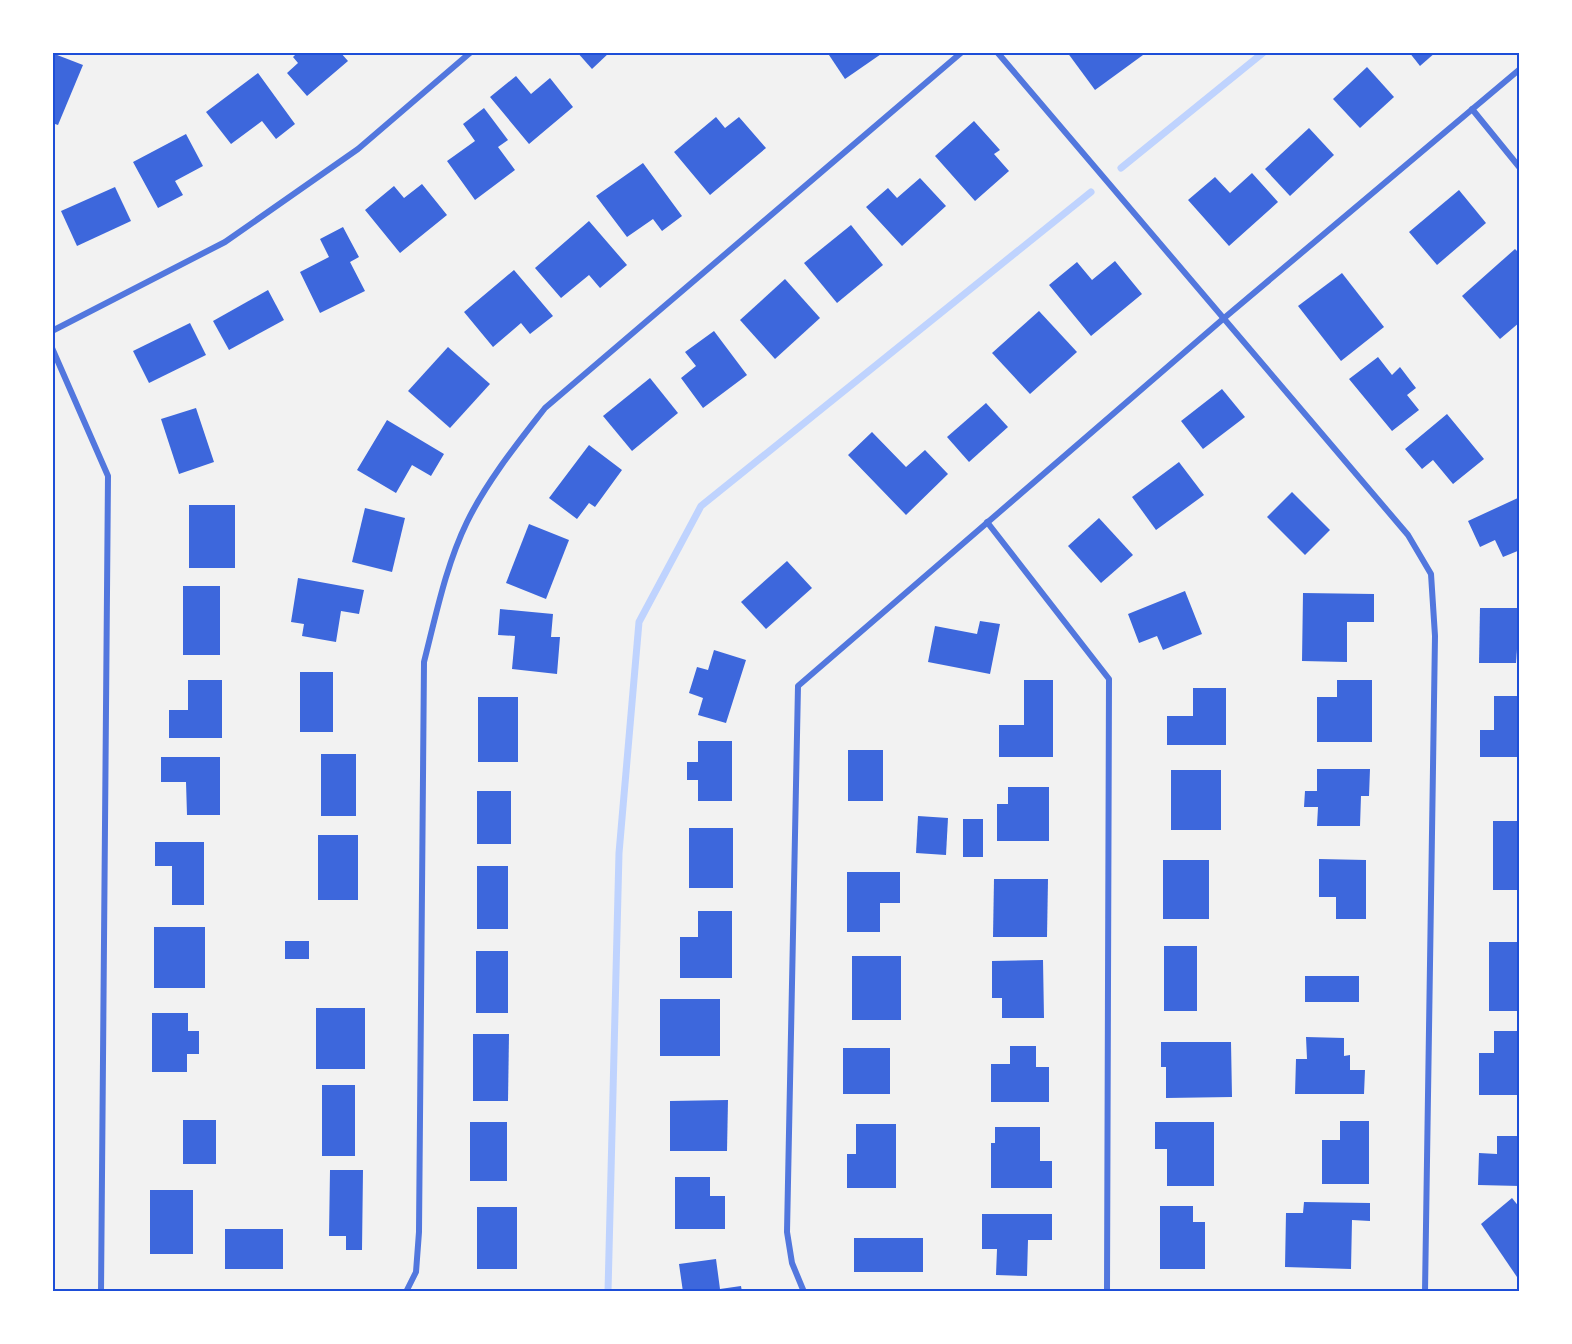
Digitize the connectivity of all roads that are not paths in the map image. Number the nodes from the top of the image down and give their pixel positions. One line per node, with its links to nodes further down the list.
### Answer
1 (471, 52): 8 (street)
2 (962, 52): 12 (street)
3 (997, 52): 7 (street)
4 (1520, 69): 5 (street)
5 (1472, 109): 6 (street); 7 (street)
6 (1520, 168)
7 (1223, 319): 10 (street); 15 (street)
8 (52, 331)
9 (52, 348): 11 (street)
10 (987, 522): 13 (street); 14 (street)
11 (102, 1292)
12 (406, 1292)
13 (804, 1292)
14 (1107, 1292)
15 (1425, 1292)

